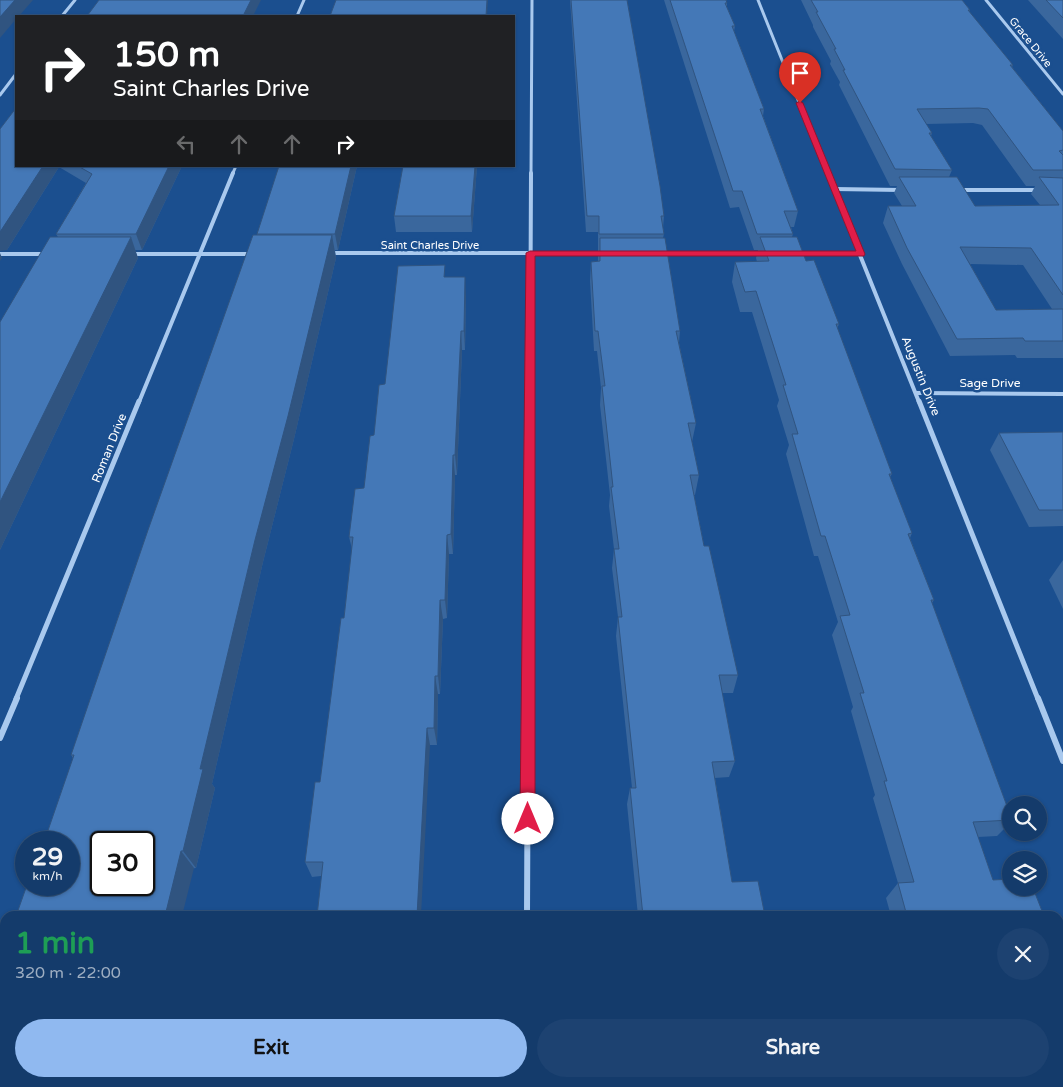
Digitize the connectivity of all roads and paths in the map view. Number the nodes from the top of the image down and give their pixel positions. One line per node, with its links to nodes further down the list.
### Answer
1 (76, 0): 6 (street)
2 (304, 0): 7 (street)
3 (532, 0): 16 (street)
4 (758, 0): 12 (street, Augustin Drive)
5 (986, 0): 10 (street, Grace Drive)
6 (63, 15)
7 (297, 15)
8 (15, 75): 9 (street)
9 (0, 94)
10 (1063, 94)
11 (236, 167): 21 (street, Roman Drive)
12 (834, 190): 13 (street); 27 (street, Augustin Drive)
13 (904, 190)
14 (954, 190): 15 (street)
15 (1043, 190)
16 (530, 253): 17 (street, Saint Charles Drive); 23 (street, Saint Charles Drive); 33 (street)
17 (608, 253)
18 (0, 254): 19 (street)
19 (50, 254)
20 (130, 254): 21 (street)
21 (200, 254): 22 (street); 30 (street, Roman Drive)
22 (258, 254)
23 (326, 254)
24 (657, 254): 25 (street)
25 (774, 254)
26 (793, 254): 27 (street)
27 (861, 254): 28 (street, Augustin Drive)
28 (917, 393): 29 (street, Sage Drive); 31 (street, Augustin Drive)
29 (1063, 394)
30 (0, 738)
31 (1060, 744): 32 (street, Augustin Drive)
32 (1063, 761)
33 (527, 911)

